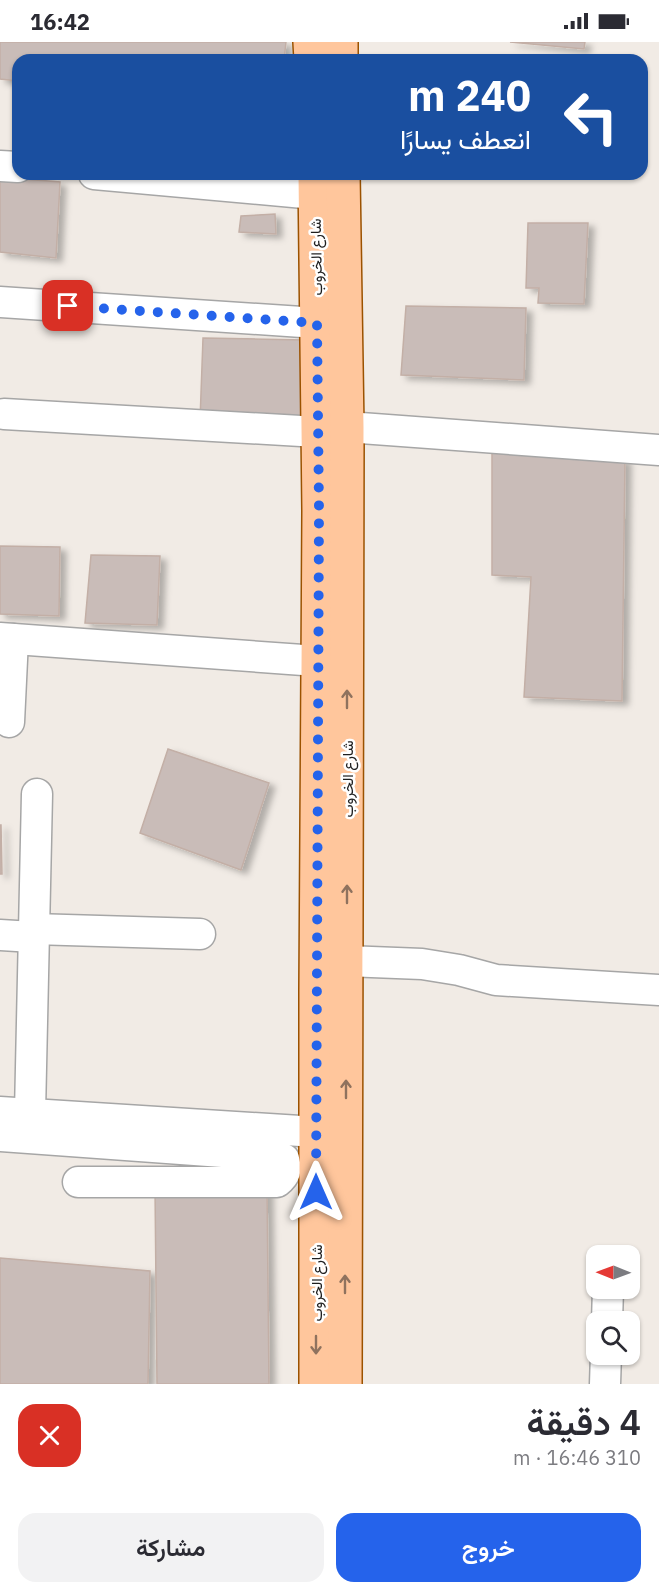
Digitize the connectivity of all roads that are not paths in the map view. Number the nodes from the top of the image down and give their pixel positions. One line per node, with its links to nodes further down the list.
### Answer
1 (227, 180): 3 (street)
2 (343, 180): 7 (main road, شارع الخروب)
3 (315, 184): 5 (main road, شارع الخروب)
4 (0, 302): 5 (street)
5 (317, 323): 7 (main road, شارع الخروب)
6 (4, 414): 7 (street)
7 (332, 430): 8 (street); 10 (main road, شارع الخروب); 16 (main road, شارع الخروب, one-way to 7)
8 (659, 450)
9 (6, 639): 10 (street); 11 (street)
10 (317, 661): 20 (main road, شارع الخروب)
11 (9, 722)
12 (37, 794): 13 (street)
13 (33, 933): 14 (street); 15 (street); 19 (street)
14 (200, 934)
15 (0, 935)
16 (346, 961): 17 (street); 26 (main road, شارع الخروب, one-way to 16)
17 (659, 990)
18 (0, 1112): 19 (street)
19 (30, 1113): 20 (street)
20 (316, 1132): 22 (main road, شارع الخروب)
21 (0, 1136): 22 (street)
22 (301, 1168): 23 (street); 25 (main road, شارع الخروب, one-way to 25)
23 (78, 1182)
24 (606, 1365): 27 (street)
25 (316, 1384)
26 (345, 1384)
27 (605, 1384)

